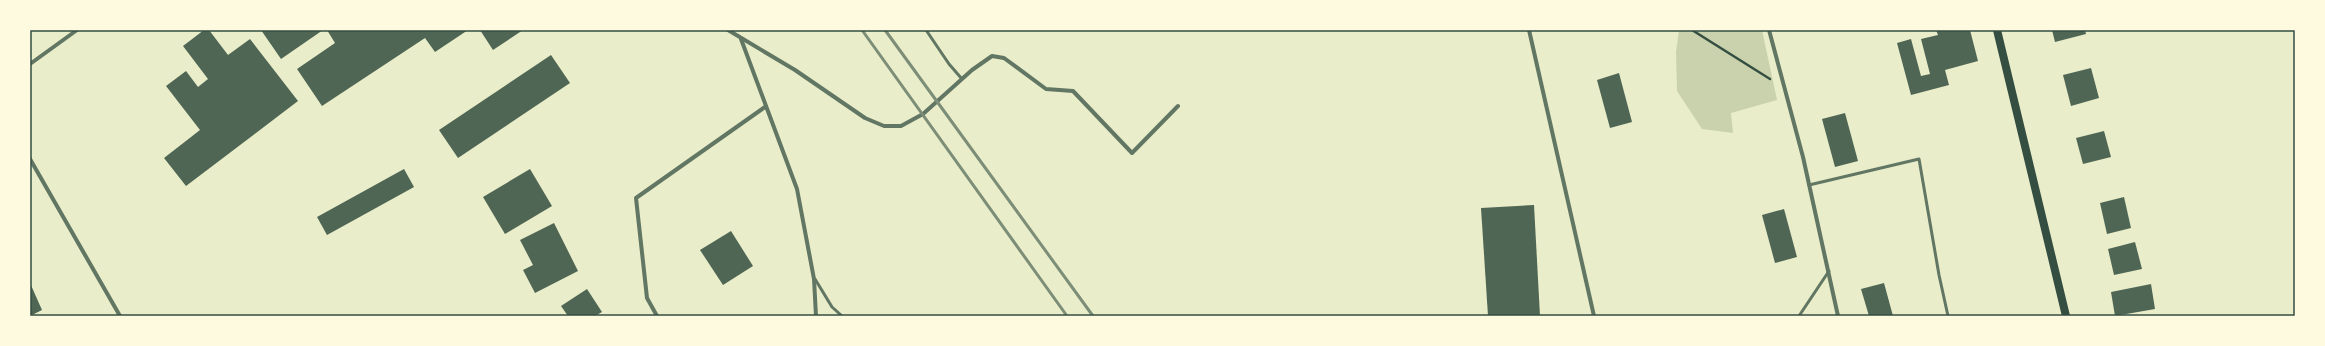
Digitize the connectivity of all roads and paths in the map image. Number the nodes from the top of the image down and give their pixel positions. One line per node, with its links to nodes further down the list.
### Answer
1 (77, 30): 9 (street)
2 (728, 30): 8 (street)
3 (926, 30): 10 (lane)
4 (1529, 30): 22 (street)
5 (1692, 30): 11 (path)
6 (1769, 30): 11 (street)
7 (1996, 30): 26 (main road)
8 (741, 39): 10 (street); 13 (street)
9 (30, 64)
10 (962, 79): 12 (street)
11 (1785, 90): 15 (street)
12 (1178, 106)
13 (765, 107): 17 (street); 19 (street)
14 (30, 159): 18 (street)
15 (1809, 185): 16 (street); 25 (lane)
16 (1829, 271): 23 (lane); 24 (street)
17 (814, 279): 20 (street); 21 (lane)
18 (120, 316)
19 (657, 316)
20 (816, 316)
21 (842, 316)
22 (1594, 316)
23 (1799, 316)
24 (1838, 316)
25 (1948, 316)
26 (2066, 316)

